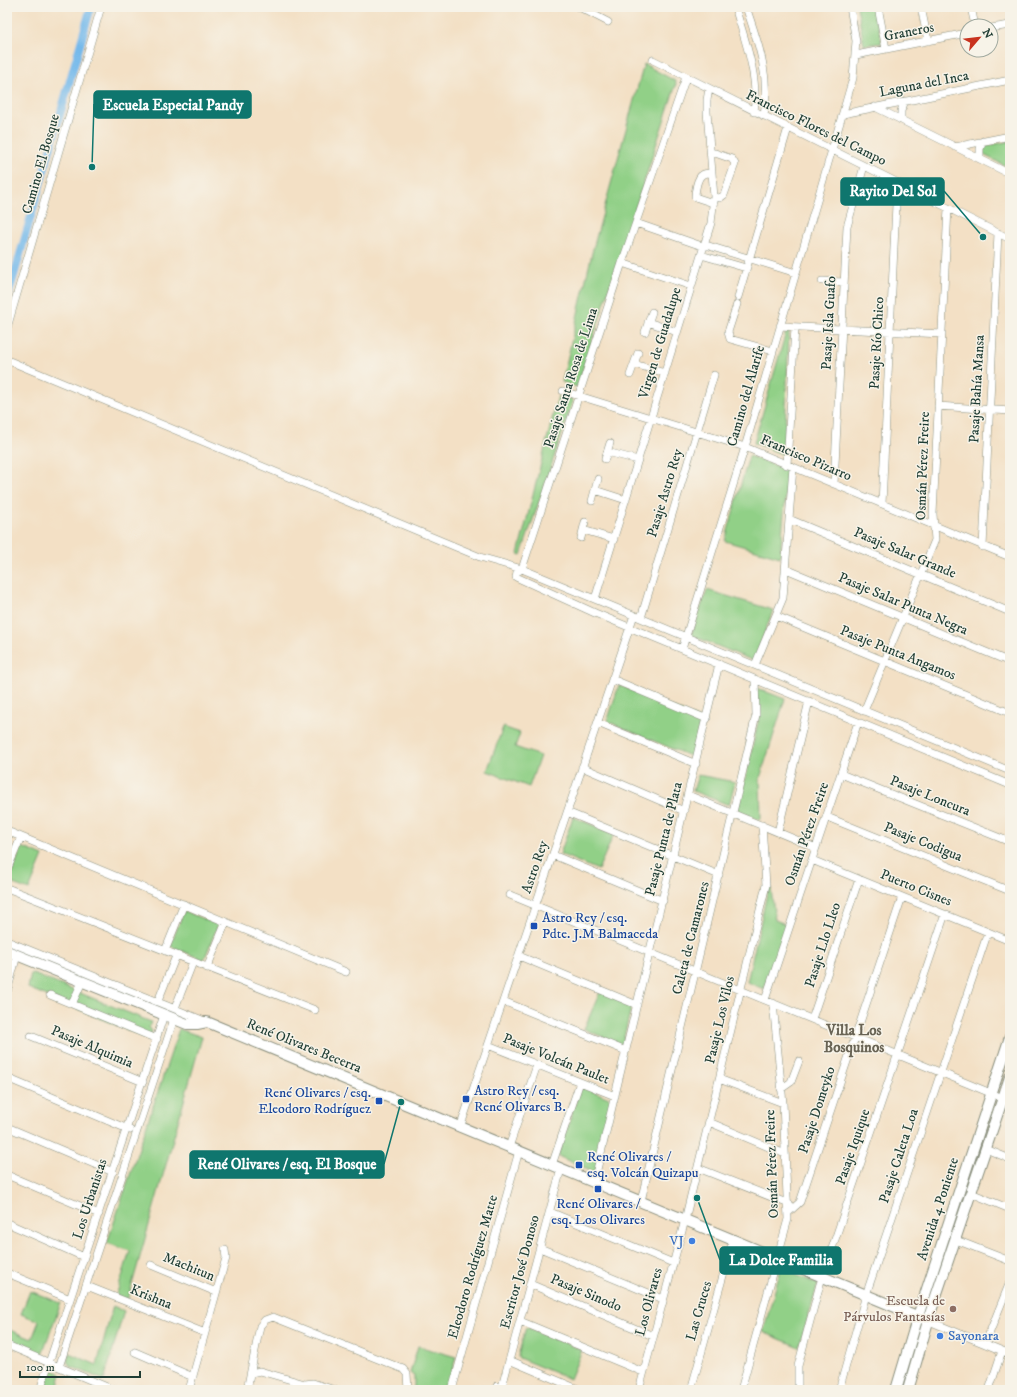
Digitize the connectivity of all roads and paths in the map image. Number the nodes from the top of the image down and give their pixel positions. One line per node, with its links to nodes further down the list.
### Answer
1 (100, 7): 56 (street, Camino El Bosque)
2 (579, 7): 10 (street)
3 (735, 7): 23 (street)
4 (746, 7): 25 (street)
5 (850, 7): 16 (street, Camino del Alarife)
6 (878, 7): 15 (street)
7 (922, 7): 14 (street)
8 (971, 7): 9 (street)
9 (973, 18)
10 (608, 22)
11 (1010, 24): 12 (street)
12 (999, 26)
13 (959, 35): 14 (street, Graneros)
14 (928, 41): 15 (street, Graneros)
15 (886, 49): 16 (street, Graneros)
16 (856, 56): 24 (street, Camino del Alarife)
17 (653, 60): 18 (street, Francisco Flores del Campo)
18 (686, 77): 20 (street, Francisco Flores del Campo); 40 (street, Pasaje Santa Rosa de Lima)
19 (1010, 80): 21 (street, Laguna del Inca)
20 (709, 88): 23 (street, Francisco Flores del Campo); 32 (street, Virgen de Guadalupe)
21 (905, 101): 22 (street, Laguna del Inca); 26 (street)
22 (875, 107): 24 (street, Laguna del Inca); 26 (street)
23 (754, 112): 25 (street, Francisco Flores del Campo)
24 (842, 114): 31 (street, Camino del Alarife)
25 (764, 116): 27 (street, Francisco Flores del Campo)
26 (901, 120): 30 (street)
27 (788, 128): 31 (street, Francisco Flores del Campo); 45 (street)
28 (1010, 136): 29 (street)
29 (983, 141): 30 (street); 33 (street)
30 (955, 147): 33 (street)
31 (832, 150): 34 (street, Francisco Flores del Campo); 48 (street, Camino del Alarife)
32 (711, 154): 35 (street, Virgen de Guadalupe); 38 (street)
33 (980, 159): 36 (street)
34 (864, 166): 37 (street, Francisco Flores del Campo); 50 (street, Pasaje Isla Guafo)
35 (712, 173): 38 (street, Virgen de Guadalupe); 38 (street)
36 (1010, 174)
37 (897, 183): 39 (street, Francisco Flores del Campo); 60 (street, Pasaje Río Chico)
38 (714, 200): 43 (street, Virgen de Guadalupe)
39 (948, 208): 41 (street, Francisco Flores del Campo); 61 (street, Osmán Pérez Freire)
40 (636, 223): 43 (street); 46 (street, Pasaje Santa Rosa de Lima)
41 (998, 233): 42 (street, Francisco Flores del Campo); 72 (street, Pasaje Bahía Mansa)
42 (1010, 239)
43 (704, 245): 44 (street, Virgen de Guadalupe); 45 (street)
44 (700, 255): 47 (street); 51 (street, Virgen de Guadalupe)
45 (750, 258): 47 (street); 48 (street)
46 (622, 263): 51 (street); 70 (street, Pasaje Santa Rosa de Lima)
47 (746, 268): 62 (street)
48 (796, 273): 54 (street, Camino del Alarife)
49 (822, 281): 50 (street)
50 (844, 282): 57 (street, Pasaje Isla Guafo)
51 (691, 286): 59 (street, Virgen de Guadalupe)
52 (652, 312): 53 (street)
53 (648, 322): 58 (street); 59 (street)
54 (780, 326): 55 (street); 62 (street, Camino del Alarife)
55 (795, 327): 57 (street); 79 (street)
56 (7, 328)
57 (842, 329): 60 (street); 81 (street, Pasaje Isla Guafo)
58 (645, 332)
59 (677, 332): 66 (street, Virgen de Guadalupe)
60 (890, 332): 61 (street); 85 (street, Pasaje Río Chico)
61 (942, 334): 71 (street, Osmán Pérez Freire)
62 (773, 351): 77 (street, Camino del Alarife)
63 (638, 353): 65 (street)
64 (7, 360): 94 (street)
65 (634, 364): 66 (street); 67 (street)
66 (664, 373): 74 (street, Virgen de Guadalupe)
67 (630, 375)
68 (714, 375): 75 (street, Pasaje Astro Rey)
69 (564, 391): 70 (street, Francisco Pizarro)
70 (579, 396): 74 (street, Francisco Pizarro); 94 (street, Pasaje Santa Rosa de Lima)
71 (938, 406): 72 (street); 88 (street, Osmán Pérez Freire)
72 (990, 410): 73 (street); 92 (street, Pasaje Bahía Mansa)
73 (1010, 411)
74 (651, 418): 75 (street, Francisco Pizarro); 78 (street, Virgen de Guadalupe)
75 (697, 432): 77 (street, Francisco Pizarro); 101 (street, Pasaje Astro Rey)
76 (610, 443): 78 (street)
77 (744, 447): 79 (street, Francisco Pizarro); 104 (street, Camino del Alarife)
78 (638, 460): 83 (street, Virgen de Guadalupe)
79 (790, 466): 81 (street, Francisco Pizarro); 86 (street)
80 (598, 479): 82 (street)
81 (834, 484): 85 (street, Francisco Pizarro)
82 (595, 490): 83 (street); 84 (street)
83 (626, 500): 91 (street, Virgen de Guadalupe)
84 (592, 501)
85 (882, 504): 88 (street, Francisco Pizarro)
86 (789, 519): 95 (street); 96 (street, Pasaje Salar Grande)
87 (585, 522): 89 (street)
88 (934, 527): 92 (street, Francisco Pizarro); 96 (street, Osmán Pérez Freire)
89 (583, 530): 90 (street); 91 (street)
90 (580, 538)
91 (614, 539): 97 (street, Virgen de Guadalupe)
92 (983, 547): 93 (street, Francisco Pizarro)
93 (1010, 557)
94 (522, 569): 97 (street); 103 (street)
95 (786, 569): 100 (street); 102 (street, Pasaje Salar Punta Negra)
96 (921, 574): 98 (street, Pasaje Salar Grande); 102 (street, Osmán Pérez Freire)
97 (595, 599): 99 (street)
98 (1010, 612)
99 (634, 615): 101 (street); 103 (street, Astro Rey)
100 (776, 616): 106 (street, Pasaje Punta Angamos); 109 (street)
101 (641, 618): 104 (street)
102 (903, 618): 106 (street, Osmán Pérez Freire); 107 (street, Pasaje Salar Punta Negra)
103 (630, 627): 105 (street); 110 (street, Astro Rey)
104 (686, 637): 105 (street, Camino del Alarife); 109 (street)
105 (682, 648): 108 (street)
106 (885, 661): 113 (street, Osmán Pérez Freire); 114 (street, Pasaje Punta Angamos)
107 (1010, 662)
108 (719, 664): 111 (street); 115 (street, Pasaje Punta de Plata)
109 (755, 665): 113 (street)
110 (612, 679): 115 (street); 117 (street, Astro Rey)
111 (755, 679): 112 (street); 126 (street, Caleta de Camarones)
112 (809, 701): 116 (street); 130 (street)
113 (864, 711): 120 (street)
114 (1010, 713)
115 (706, 719): 118 (street, Pasaje Punta de Plata)
116 (858, 722): 121 (street, Osmán Pérez Freire); 122 (street)
117 (598, 723): 118 (street); 119 (street, Astro Rey)
118 (696, 764): 123 (street, Pasaje Punta de Plata)
119 (582, 767): 124 (street); 125 (street, Astro Rey)
120 (1010, 771)
121 (841, 774): 127 (street, Osmán Pérez Freire); 132 (street, Pasaje Loncura)
122 (1010, 785)
123 (688, 795): 124 (street, Pasaje Punta de Plata); 126 (street)
124 (684, 810): 135 (street, Pasaje Punta de Plata)
125 (567, 812): 134 (street, Astro Rey); 135 (street)
126 (734, 814): 128 (street); 138 (street, Caleta de Camarones)
127 (826, 817): 133 (street, Osmán Pérez Freire); 141 (street, Pasaje Codigua)
128 (762, 825): 130 (street); 163 (street, Pasaje Los Vilos)
129 (7, 831): 131 (street)
130 (778, 832): 133 (street)
131 (21, 837): 137 (street); 145 (street)
132 (1010, 842)
133 (816, 848): 136 (street, Osmán Pérez Freire)
134 (552, 855): 144 (street); 146 (street, Astro Rey)
135 (674, 856): 138 (street); 144 (street, Pasaje Punta de Plata)
136 (812, 860): 139 (street, Puerto Cisnes); 166 (street, Osmán Pérez Freire)
137 (7, 870)
138 (719, 875): 160 (street, Caleta de Camarones)
139 (858, 879): 143 (street, Puerto Cisnes); 175 (street, Pasaje Llo Lleo)
140 (7, 888): 153 (street)
141 (1010, 892)
142 (510, 895): 146 (street)
143 (902, 897): 147 (street, Puerto Cisnes); 178 (street, Pasaje Domeyko)
144 (663, 901): 154 (street, Pasaje Punta de Plata)
145 (184, 904): 148 (street); 153 (street)
146 (536, 906): 154 (street); 157 (street, Astro Rey)
147 (945, 914): 149 (street, Puerto Cisnes); 183 (street, Pasaje Iquique)
148 (226, 922): 159 (street); 161 (street)
149 (988, 932): 151 (street, Puerto Cisnes); 186 (street, Pasaje Caleta Loa)
150 (7, 941): 168 (street, René Olivares Becerra)
151 (1010, 941)
152 (7, 951): 155 (street, René Olivares Becerra)
153 (165, 951): 156 (street)
154 (649, 952): 160 (street); 171 (street, Pasaje Punta de Plata)
155 (17, 956): 162 (street, René Olivares Becerra); 164 (street)
156 (176, 956): 158 (street); 168 (street)
157 (519, 956): 167 (street, Astro Rey); 171 (street)
158 (193, 962): 159 (street); 172 (street)
159 (207, 968): 173 (street)
160 (696, 971): 163 (street); 214 (street, Caleta de Camarones)
161 (346, 972)
162 (82, 982): 170 (street); 174 (street, René Olivares Becerra)
163 (740, 990): 166 (street); 189 (street, Pasaje Los Vilos)
164 (7, 992)
165 (50, 995): 170 (street)
166 (765, 1000): 169 (street)
167 (503, 1001): 181 (street, Astro Rey); 182 (street)
168 (158, 1002): 172 (street, René Olivares Becerra)
169 (773, 1003): 175 (street); 192 (street, Osmán Pérez Freire)
170 (72, 1004): 180 (street)
171 (637, 1005): 182 (street, Pasaje Punta de Plata)
172 (175, 1008): 176 (street, René Olivares Becerra)
173 (315, 1010)
174 (169, 1017): 176 (street, René Olivares Becerra); 180 (street, Los Urbanistas); 201 (street, Los Urbanistas)
175 (812, 1019): 178 (street)
176 (208, 1022): 199 (street, René Olivares Becerra)
177 (31, 1036): 190 (street, Pasaje Alquimia)
178 (855, 1037): 183 (street); 215 (street, Pasaje Domeyko)
179 (1010, 1037): 193 (street, Avenida 4 Poniente)
180 (157, 1040): 190 (street, Los Urbanistas)
181 (488, 1045): 185 (street, Pasaje Volcán Paulet); 199 (street, Astro Rey)
182 (626, 1051): 194 (street, Pasaje Punta de Plata)
183 (897, 1054): 186 (street); 231 (street, Pasaje Iquique)
184 (799, 1061): 192 (street)
185 (537, 1065): 191 (street, Pasaje Volcán Paulet); 202 (street)
186 (941, 1072): 193 (street); 236 (street, Pasaje Caleta Loa)
187 (1010, 1077): 195 (street, Avenida 4 Poniente)
188 (7, 1078): 200 (street)
189 (719, 1079): 196 (street); 197 (street, Pasaje Los Vilos)
190 (143, 1082): 200 (street, Los Urbanistas)
191 (580, 1082): 194 (street, Pasaje Volcán Paulet); 207 (street)
192 (781, 1089): 196 (street, Osmán Pérez Freire)
193 (992, 1093): 195 (street); 239 (street, Avenida 4 Poniente)
194 (615, 1096): 212 (street, Pasaje Punta de Plata)
195 (1006, 1099): 203 (street, Avenida 4 Poniente)
196 (783, 1103): 205 (street, Osmán Pérez Freire)
197 (709, 1122): 205 (street); 208 (street, Pasaje Los Vilos)
198 (7, 1127): 210 (street)
199 (460, 1128): 202 (street, René Olivares Becerra)
200 (127, 1129): 201 (street); 210 (street, Los Urbanistas)
201 (136, 1132): 234 (street, Los Urbanistas)
202 (509, 1147): 204 (street, René Olivares Becerra)
203 (986, 1149): 206 (street); 213 (street, Avenida 4 Poniente)
204 (519, 1151): 207 (street, René Olivares Becerra); 263 (street, Eleodoro Rodríguez Matte)
205 (785, 1154): 215 (street, Osmán Pérez Freire)
206 (1010, 1159)
207 (552, 1165): 209 (street, René Olivares Becerra)
208 (698, 1168): 215 (street); 219 (street, Pasaje Los Vilos)
209 (562, 1169): 212 (street, René Olivares Becerra); 217 (street, Escritor José Donoso)
210 (113, 1172): 218 (street, Los Urbanistas)
211 (7, 1175): 218 (street)
212 (594, 1182): 214 (street, René Olivares Becerra)
213 (971, 1193): 216 (street); 222 (street, Avenida 4 Poniente)
214 (641, 1201): 219 (street, René Olivares Becerra)
215 (789, 1208): 226 (street, Osmán Pérez Freire)
216 (1010, 1209)
217 (550, 1212): 223 (street, Escritor José Donoso); 228 (street)
218 (99, 1214): 225 (street, Los Urbanistas)
219 (685, 1220): 221 (street, René Olivares Becerra); 228 (street, Los Olivares)
220 (7, 1223): 225 (street)
221 (733, 1240): 226 (street, René Olivares Becerra); 266 (street, Las Cruces)
222 (956, 1240): 227 (street); 241 (street, Avenida 4 Poniente)
223 (540, 1248): 233 (street, Escritor José Donoso); 238 (street)
224 (225, 1250): 235 (street)
225 (84, 1257): 237 (street, Los Urbanistas)
226 (778, 1259): 231 (street, René Olivares Becerra); 267 (street, Osmán Pérez Freire)
227 (1010, 1261)
228 (673, 1263): 238 (street, Los Olivares)
229 (152, 1265): 235 (street, Machitun)
230 (7, 1273): 237 (street)
231 (823, 1277): 236 (street, René Olivares Becerra); 268 (street, Pasaje Iquique)
232 (1010, 1282): 244 (street)
233 (530, 1284): 240 (street, Escritor José Donoso); 243 (street, Pasaje Sinodo)
234 (87, 1286): 242 (street, Krishna); 251 (street, Los Urbanistas)
235 (216, 1292): 242 (street)
236 (866, 1295): 239 (street, René Olivares Becerra); 269 (street, Pasaje Caleta Loa)
237 (70, 1299): 250 (street, Los Urbanistas)
238 (663, 1299): 243 (street, Los Olivares)
239 (918, 1316): 241 (street, René Olivares Becerra); 270 (street, Avenida 4 Poniente)
240 (520, 1321): 249 (street, Escritor José Donoso); 252 (street)
241 (929, 1321): 244 (street, René Olivares Becerra); 271 (street, Avenida 4 Poniente)
242 (205, 1333): 254 (street)
243 (653, 1336): 252 (street, Los Olivares)
244 (985, 1344): 246 (street, René Olivares Becerra)
245 (7, 1345): 250 (street)
246 (1002, 1351): 248 (street, René Olivares Becerra); 272 (street)
247 (135, 1352): 254 (street)
248 (1010, 1354)
249 (509, 1360): 255 (street, Escritor José Donoso); 264 (street)
250 (48, 1362): 251 (street); 257 (street, Los Urbanistas)
251 (59, 1367): 258 (street)
252 (643, 1372): 265 (street, Los Olivares)
253 (252, 1373): 256 (street); 260 (street); 262 (street)
254 (193, 1377): 259 (street)
255 (499, 1386)
256 (304, 1387): 261 (street)
257 (40, 1390)
258 (114, 1390)
259 (189, 1390)
260 (246, 1390)
261 (336, 1390)
262 (408, 1390)
263 (452, 1390)
264 (580, 1390)
265 (638, 1390)
266 (691, 1390)
267 (741, 1390)
268 (798, 1390)
269 (839, 1390)
270 (896, 1390)
271 (908, 1390)
272 (989, 1390)

